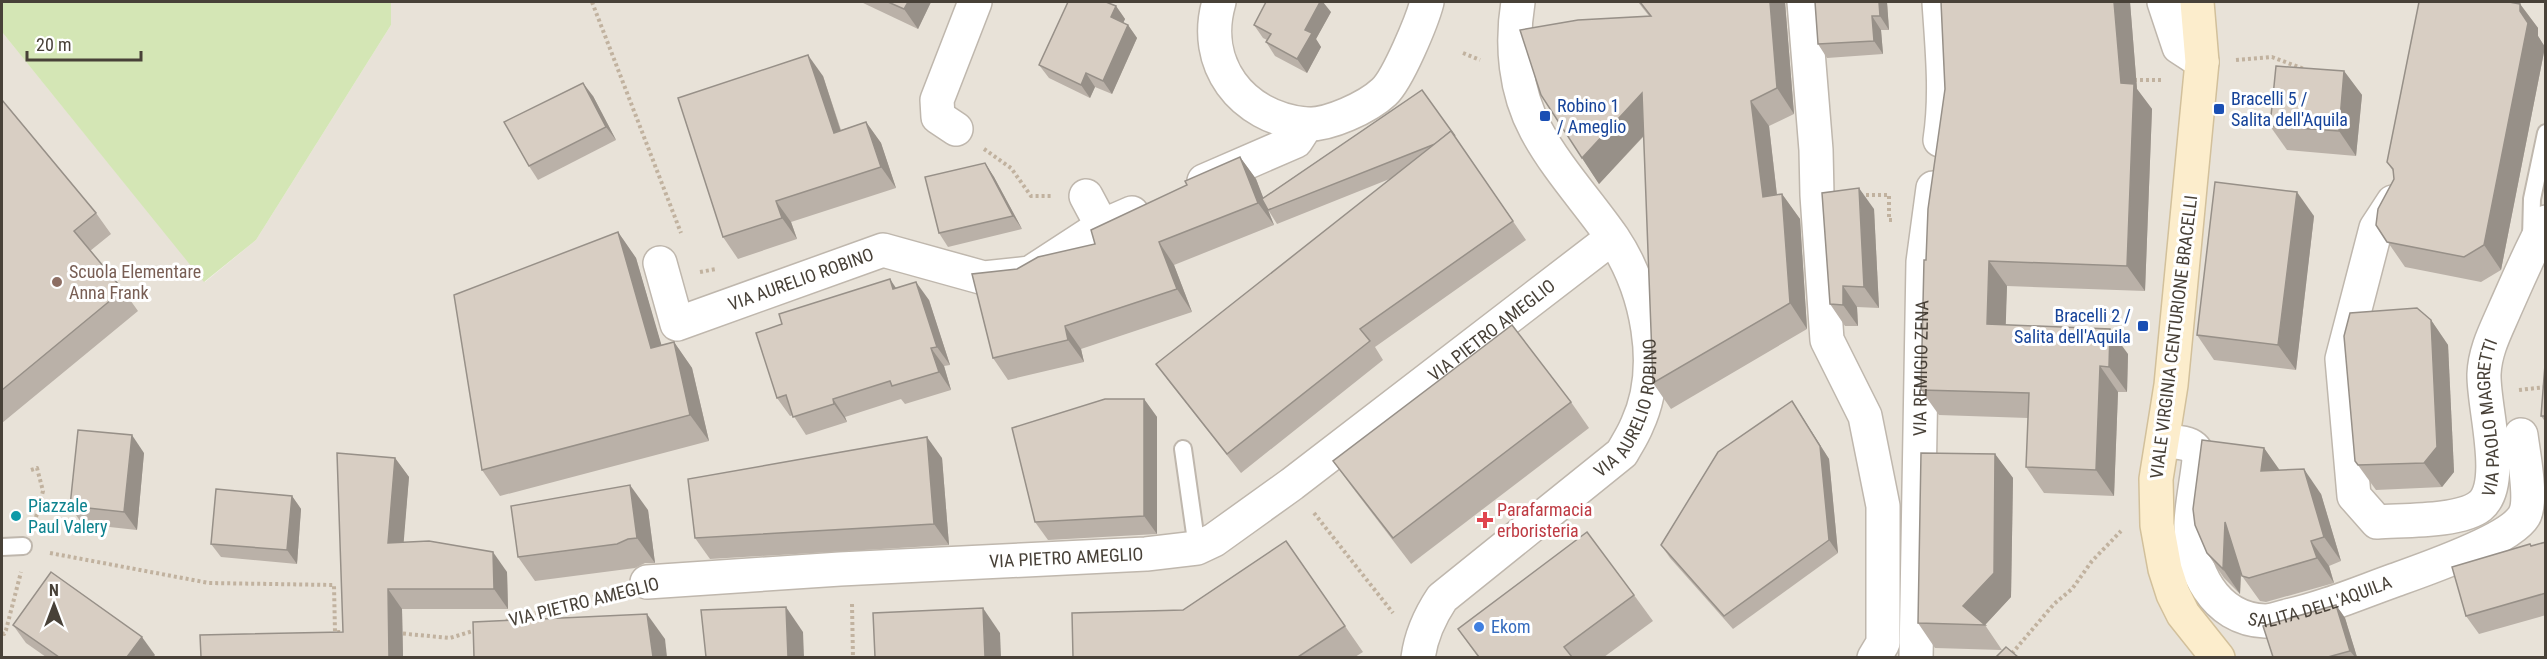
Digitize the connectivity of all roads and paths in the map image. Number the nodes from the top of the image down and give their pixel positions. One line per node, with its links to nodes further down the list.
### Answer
1 (592, 2): 25 (path)
2 (975, 2): 16 (street)
3 (1219, 2): 15 (street)
4 (1427, 2): 15 (street)
5 (1518, 2): 24 (street, VIA AURELIO ROBINO)
6 (1804, 2): 18 (street)
7 (1938, 2): 21 (street, VIA REMIGIO ZENA)
8 (2164, 2): 11 (street)
9 (2197, 2): 11 (street, VIALE VIRGINIA CENTURIONE BRACELLI)
10 (2272, 57): 12 (path)
11 (2202, 62): 32 (street, VIALE VIRGINIA CENTURIONE BRACELLI)
12 (2314, 73)
13 (2164, 80): 14 (path)
14 (2130, 81)
15 (1307, 124): 22 (street, VIA AURELIO ROBINO)
16 (956, 129): 19 (path)
17 (2546, 132): 23 (lane, VIA PAOLO MAGRETTI)
18 (1817, 195): 21 (path); 46 (street)
19 (1086, 196): 22 (street)
20 (2393, 202): 23 (street, VIA PAOLO MAGRETTI)
21 (1929, 220): 47 (street, VIA REMIGIO ZENA)
22 (1102, 226): 28 (street, VIA AURELIO ROBINO)
23 (2538, 236)
24 (1612, 238): 34 (street, VIA PIETRO AMEGLIO); 45 (street, VIA AURELIO ROBINO)
25 (683, 240)
26 (660, 263): 28 (street, VIA AURELIO ROBINO)
27 (696, 273): 28 (path)
28 (746, 298)
29 (2546, 387): 30 (path)
30 (2517, 390)
31 (2521, 435): 32 (street, SALITA DELL'AQUILA)
32 (2163, 441): 49 (street, VIALE VIRGINIA CENTURIONE BRACELLI)
33 (1183, 449): 38 (lane)
34 (1292, 484): 38 (street, VIA PIETRO AMEGLIO); 45 (path)
35 (2127, 525): 48 (path)
36 (23, 546): 37 (lane)
37 (2, 547)
38 (1197, 548): 40 (street, VIA PIETRO AMEGLIO)
39 (56, 555): 43 (path)
40 (647, 582): 41 (path, VIA PIETRO AMEGLIO)
41 (503, 622)
42 (482, 628): 44 (path)
43 (358, 632)
44 (393, 633)
45 (1419, 652)
46 (1874, 657)
47 (1916, 657)
48 (2008, 657)
49 (2218, 657)

